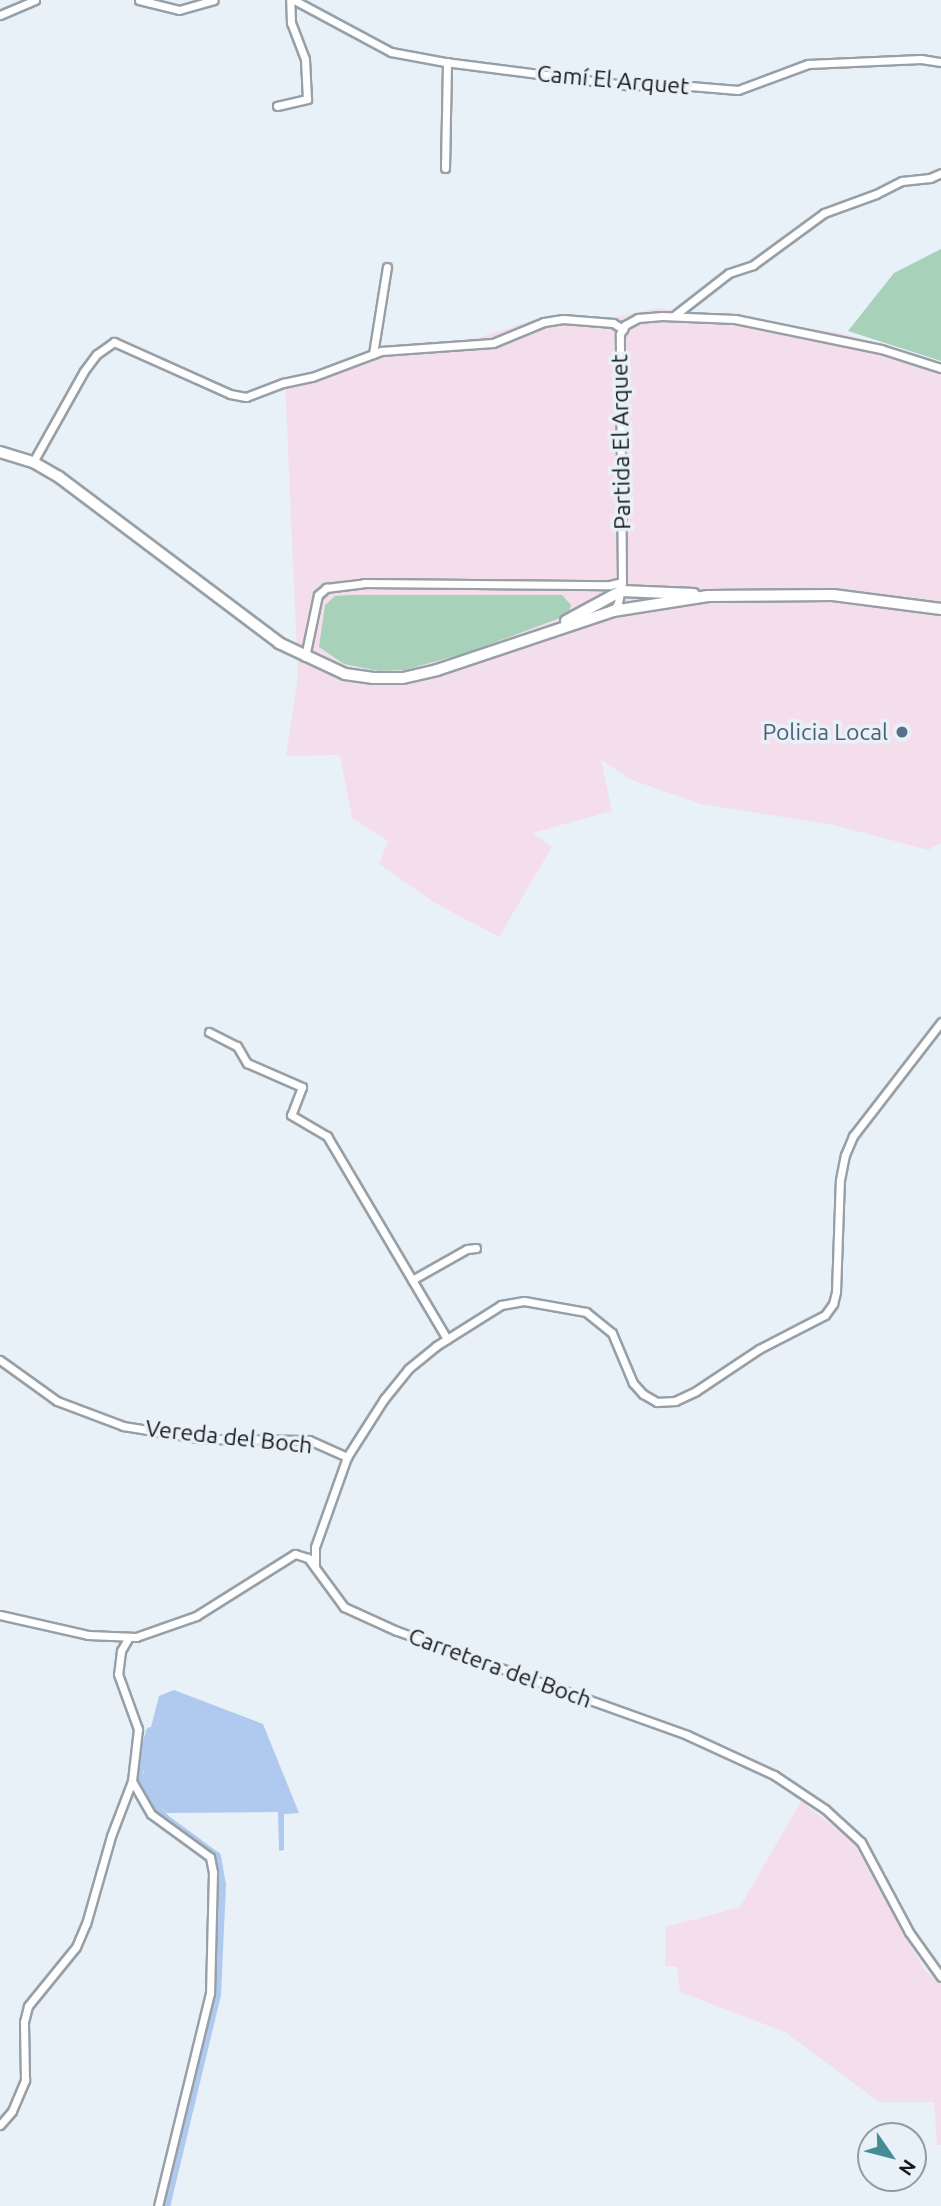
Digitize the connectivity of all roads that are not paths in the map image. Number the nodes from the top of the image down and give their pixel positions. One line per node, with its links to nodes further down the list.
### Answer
1 (35, 0): 5 (street)
2 (139, 0): 3 (street)
3 (214, 0)
4 (292, 0): 6 (street, Camí El Arquet); 8 (street)
5 (0, 15)
6 (447, 62): 7 (street, Camí El Arquet); 9 (street)
7 (941, 62)
8 (277, 106)
9 (445, 168)
10 (941, 173): 12 (street)
11 (387, 267): 14 (street)
12 (674, 316): 13 (street, Partida El Arquet); 15 (street, Partida El Arquet)
13 (622, 329): 14 (street); 18 (street, Partida El Arquet)
14 (373, 354): 17 (street)
15 (941, 368)
16 (0, 452): 17 (street)
17 (33, 463): 23 (street)
18 (622, 586): 19 (street); 21 (street); 22 (street); 23 (street)
19 (708, 596): 20 (street); 21 (street)
20 (941, 609)
21 (612, 611): 22 (street)
22 (552, 629): 23 (street)
23 (305, 658)
24 (941, 1022): 28 (street)
25 (209, 1032): 27 (street)
26 (476, 1248): 27 (street)
27 (412, 1280): 28 (street)
28 (447, 1339): 30 (street)
29 (0, 1360): 30 (street, Vereda del Boch)
30 (347, 1457): 31 (street)
31 (315, 1567): 33 (street); 35 (street, Carretera del Boch)
32 (0, 1615): 33 (street)
33 (129, 1637): 34 (street)
34 (132, 1782): 36 (street); 37 (street)
35 (941, 1977)
36 (0, 2125)
37 (158, 2206)

